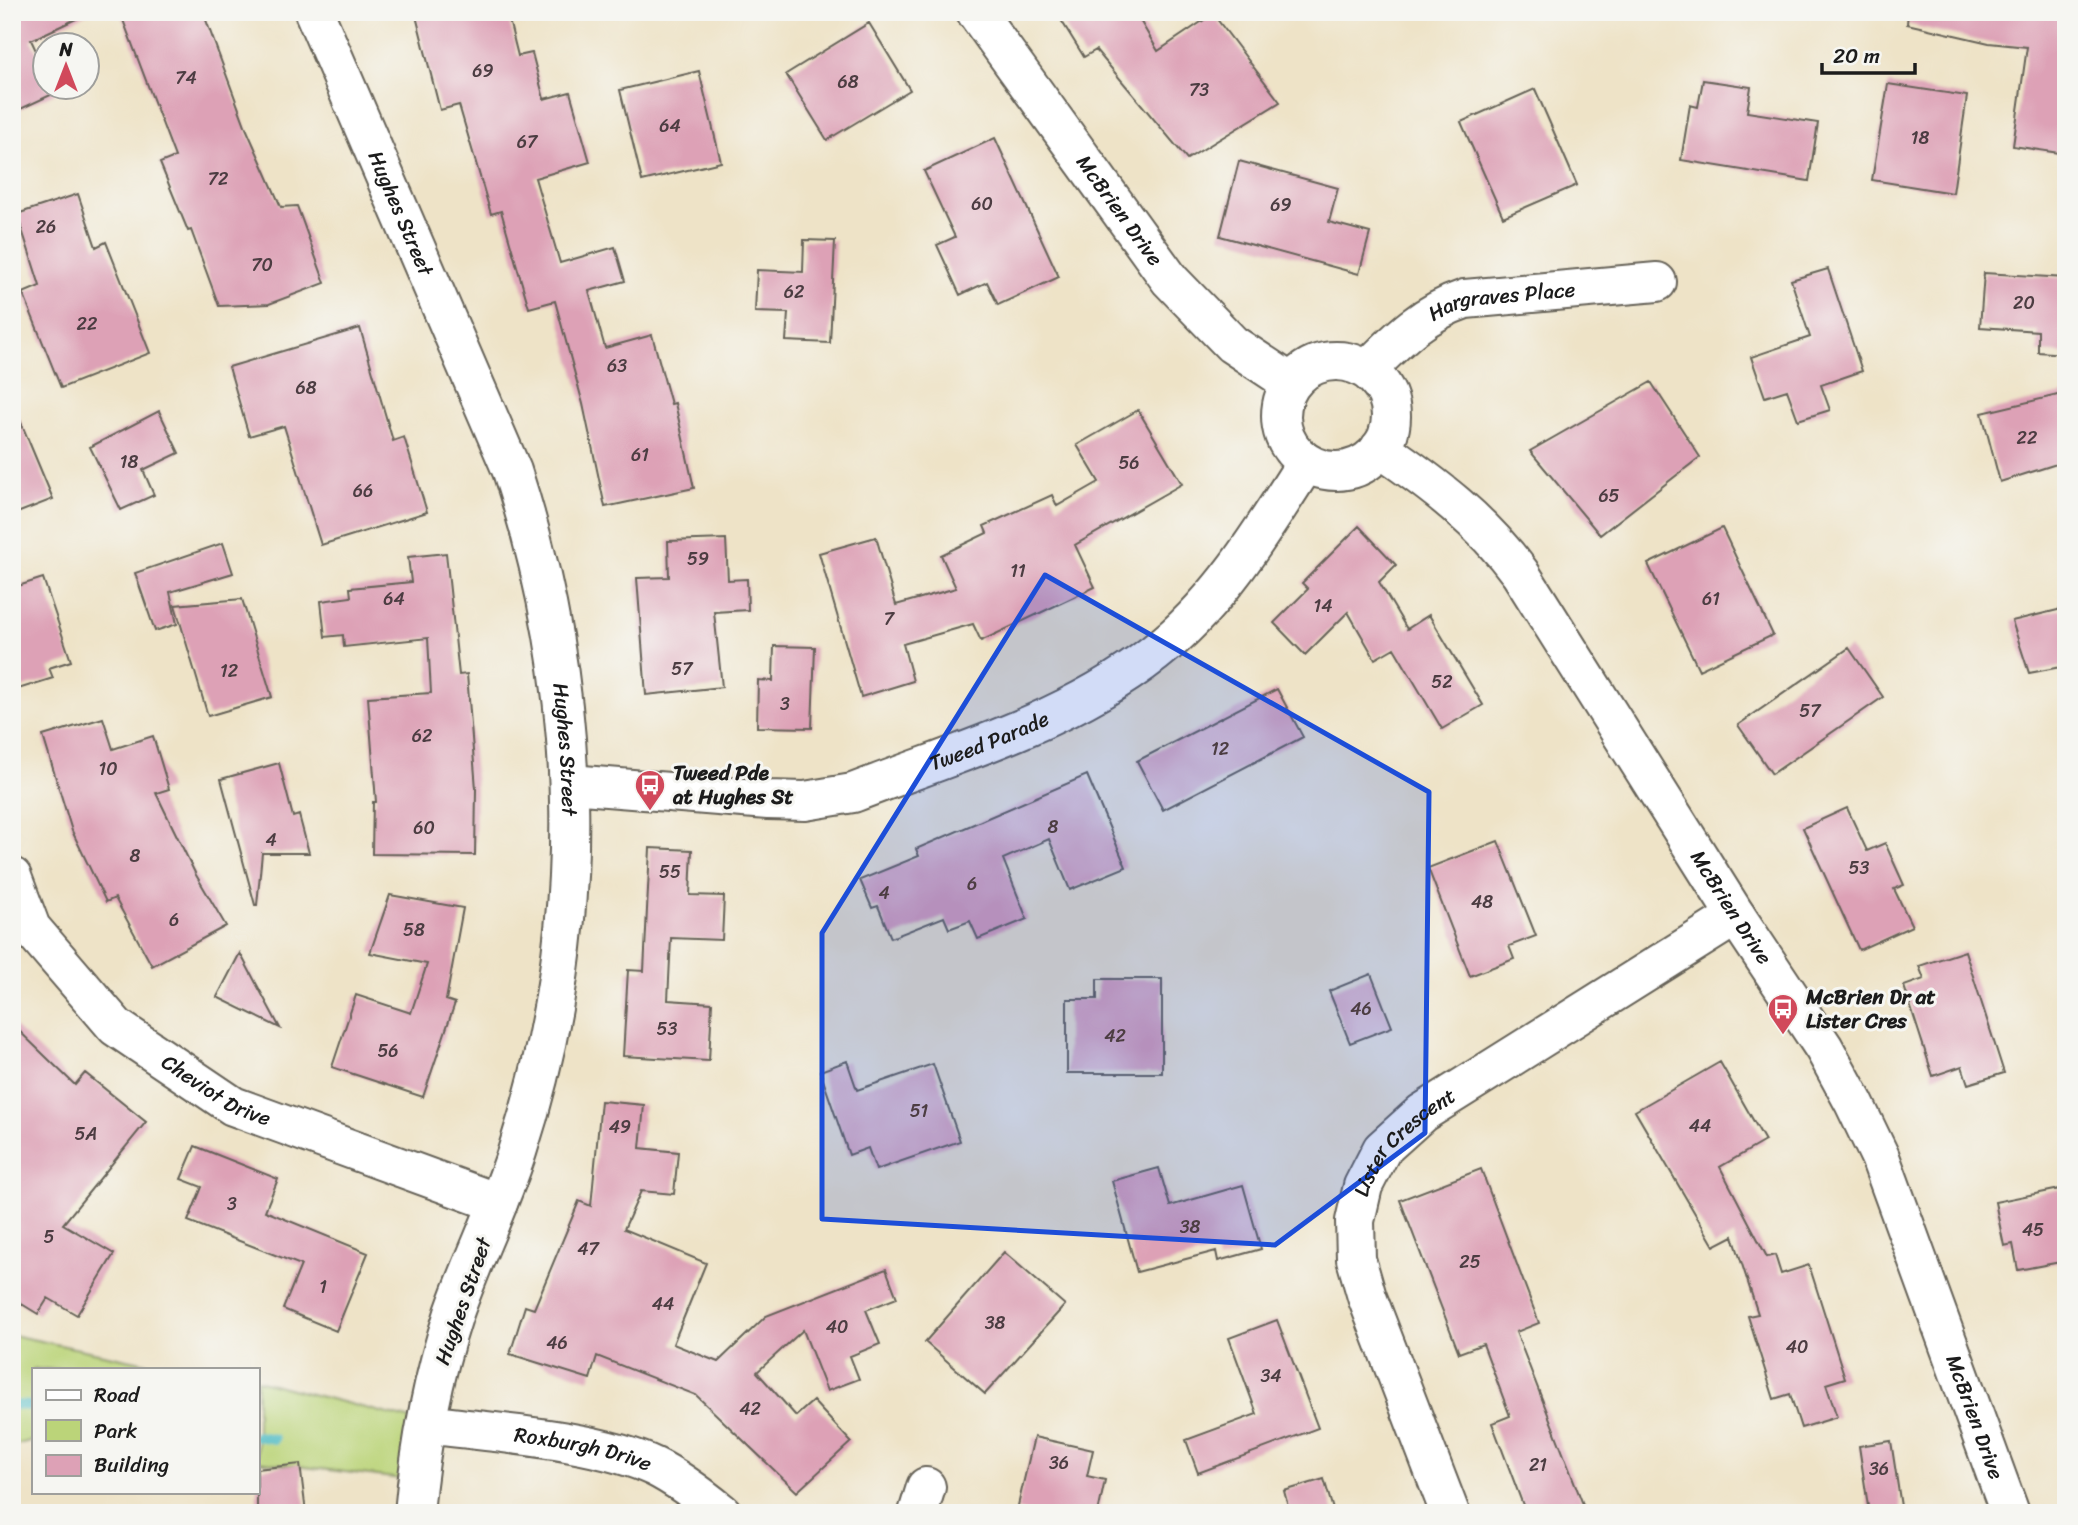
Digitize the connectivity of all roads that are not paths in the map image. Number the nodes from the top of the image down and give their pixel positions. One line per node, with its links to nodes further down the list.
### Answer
1 (314, 12): 8 (street, Hughes Street)
2 (975, 12): 5 (street, McBrien Drive)
3 (1657, 282): 4 (street, Hargraves Place)
4 (1367, 370): 5 (street); 6 (street)
5 (1291, 383): 7 (street)
6 (1380, 448): 7 (street); 10 (street, McBrien Drive)
7 (1306, 463): 8 (street, Tweed Parade)
8 (570, 784): 11 (street, Hughes Street)
9 (12, 877): 11 (street, Cheviot Drive)
10 (1736, 916): 15 (street, Lister Crescent); 16 (street, McBrien Drive)
11 (498, 1203): 12 (street, Hughes Street)
12 (427, 1424): 13 (street, Hughes Street); 14 (street, Roxburgh Drive)
13 (414, 1513)
14 (722, 1513)
15 (1450, 1513)
16 (2010, 1513)

